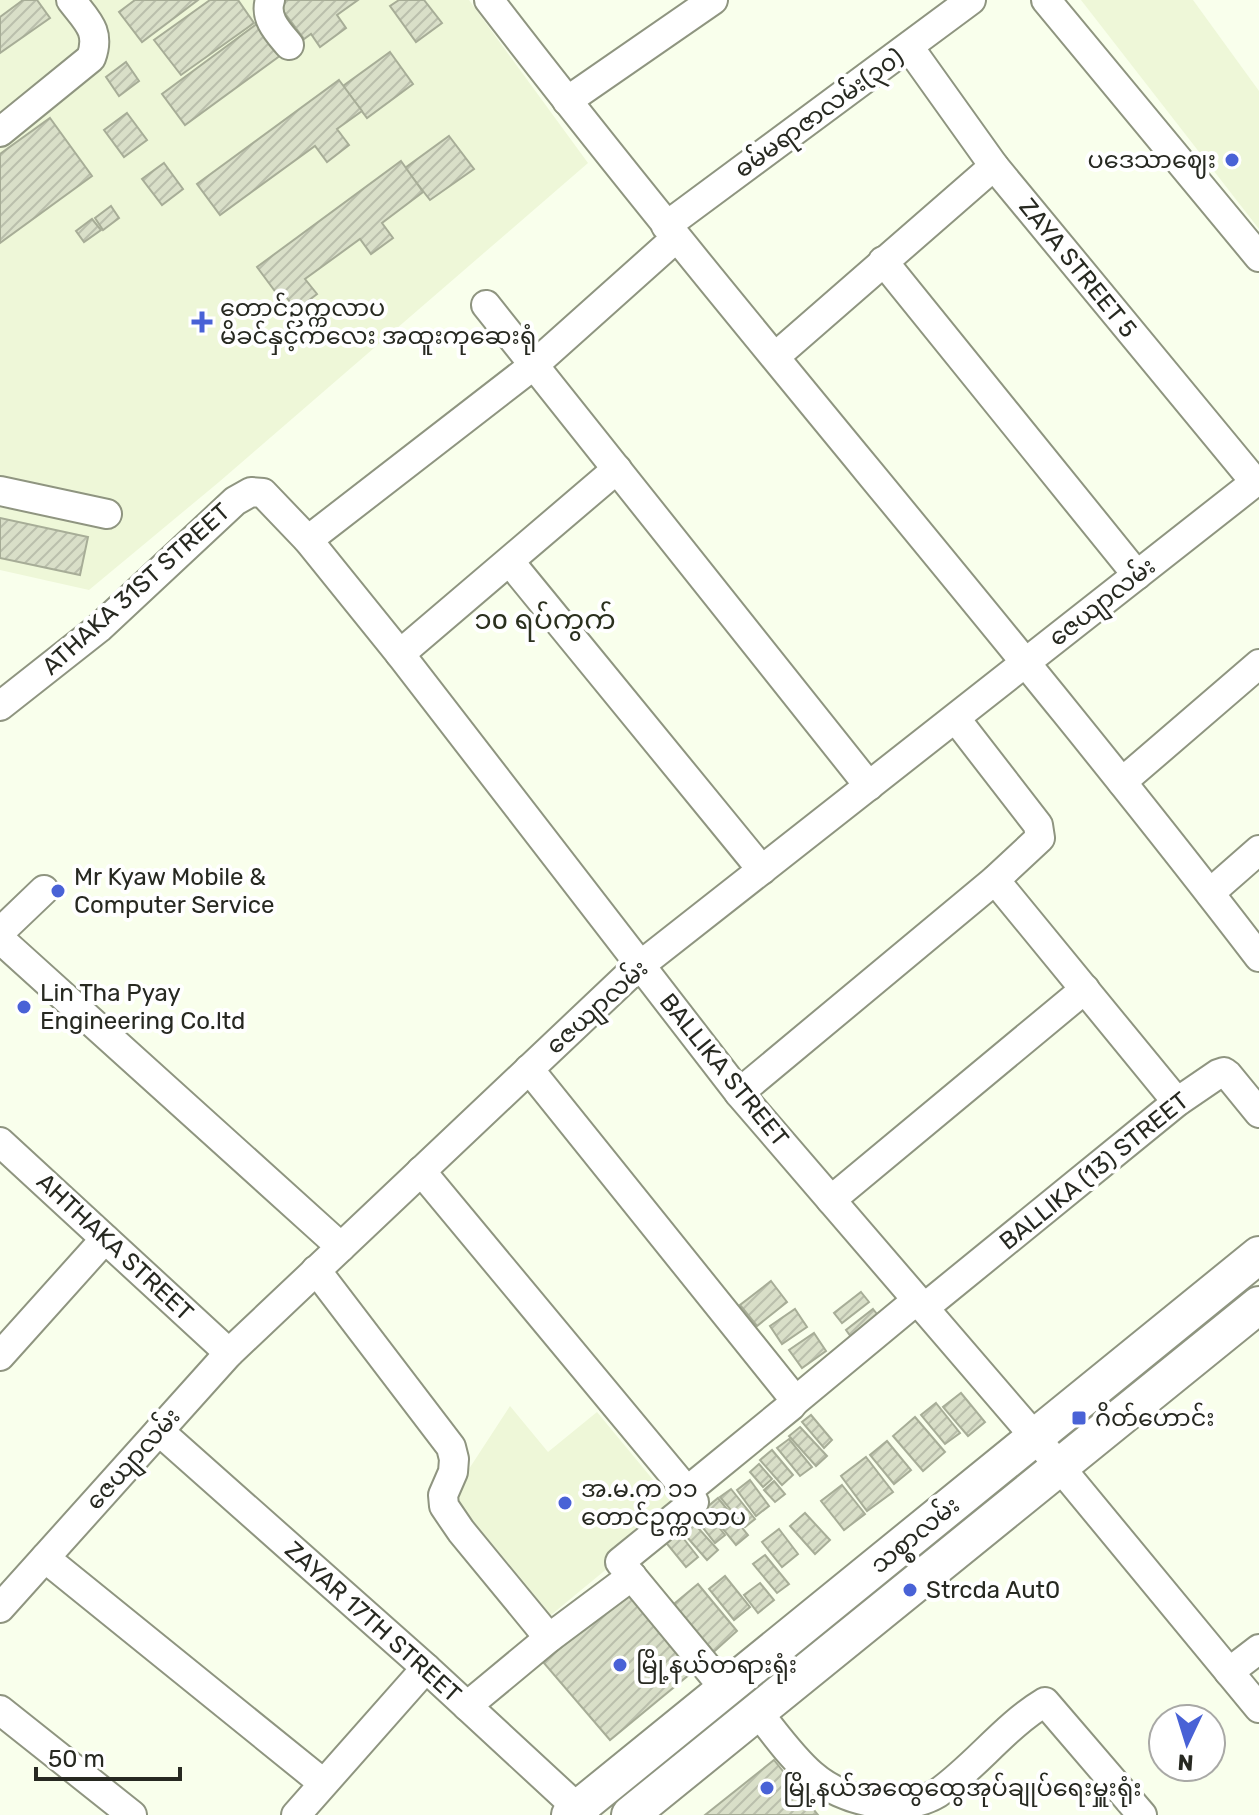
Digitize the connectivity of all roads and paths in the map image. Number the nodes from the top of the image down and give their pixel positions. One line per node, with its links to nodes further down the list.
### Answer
1 (71, 0): 10 (street)
2 (270, 0): 7 (street)
3 (489, 0): 9 (street)
4 (713, 0): 9 (street)
5 (971, 0): 8 (street, ဓမ်မရာဇာလမ်း(၃၀))
6 (1046, 0): 13 (street)
7 (289, 45)
8 (909, 47): 11 (street, ZAYA STREET 5); 12 (street, ဓမ်မရာဇာလမ်း(၃၀))
9 (567, 101): 12 (street)
10 (0, 132)
11 (994, 166): 14 (street); 19 (street, ZAYA STREET 5)
12 (671, 232): 16 (street); 17 (street, ဓမ်မရာဇာလမ်း(၃၀))
13 (1259, 257)
14 (883, 261): 16 (street); 24 (street)
15 (486, 305): 17 (street)
16 (776, 356): 26 (street)
17 (534, 365): 18 (street); 22 (street, ဓမ်မရာဇာလမ်း(၃၀))
18 (617, 469): 23 (street); 31 (street)
19 (1257, 480): 24 (street, ဇေယျာလမ်း)
20 (0, 491): 21 (street)
21 (107, 514)
22 (308, 540): 25 (street, BALLIKA STREET); 28 (street, ATHAKA 31ST STREET)
23 (510, 562): 25 (street); 33 (street)
24 (1137, 575): 26 (street, ဇေယျာလမ်း)
25 (400, 654): 40 (street, BALLIKA STREET)
26 (1024, 664): 29 (street, ဇေယျာလမ်း); 30 (street)
27 (1259, 664): 30 (street)
28 (0, 706)
29 (956, 719): 31 (street, ဇေယျာလမ်း); 34 (street)
30 (1122, 782): 36 (street)
31 (869, 786): 33 (street, ဇေယျာလမ်း)
32 (1259, 850): 36 (street)
33 (762, 870): 40 (street, ဇေယျာလမ်း)
34 (995, 880): 41 (street); 43 (street)
35 (44, 890): 37 (street)
36 (1210, 893): 39 (street)
37 (0, 932)
38 (0, 939): 50 (street)
39 (1259, 957)
40 (641, 966): 42 (street, ဇေယျာလမ်း); 43 (street, BALLIKA STREET)
41 (1085, 989): 44 (street); 48 (street)
42 (529, 1069): 47 (street, ဇေယျာလမ်း); 57 (street)
43 (739, 1093): 48 (street, BALLIKA STREET)
44 (1177, 1102): 45 (street, BALLIKA (13) STREET); 53 (street, BALLIKA (13) STREET)
45 (1259, 1113)
46 (0, 1142): 49 (street, AHTHAKA STREET)
47 (421, 1171): 50 (street, ဇေယျာလမ်း); 61 (street)
48 (831, 1200): 53 (street, BALLIKA STREET)
49 (105, 1239): 55 (street, AHTHAKA STREET); 56 (street)
50 (341, 1247): 52 (street, ဇေယျာလမ်း)
51 (1259, 1255): 59 (main road, သစ္စာလမ်း)
52 (316, 1270): 55 (street, ဇေယျာလမ်း); 65 (street)
53 (920, 1304): 57 (street, BALLIKA (13) STREET); 59 (street, BALLIKA STREET)
54 (1259, 1305): 60 (main road, သစ္စာလမ်း)
55 (229, 1353): 58 (street, ဇေယျာလမ်း)
56 (0, 1356)
57 (794, 1402): 61 (street, BALLIKA (13) STREET)
58 (159, 1431): 62 (street, ဇေယျာလမ်း); 67 (street, ZAYAR 17TH STREET)
59 (1035, 1437): 60 (street, BALLIKA STREET); 69 (main road, သစ္စာလမ်း)
60 (1060, 1467): 68 (street, BALLIKA STREET); 73 (main road, သစ္စာလမ်း)
61 (687, 1491): 63 (street)
62 (45, 1558): 64 (street, ဇေယျာလမ်း); 76 (street)
63 (632, 1576): 65 (street); 69 (street)
64 (0, 1608)
65 (549, 1638): 70 (street)
66 (1259, 1649): 68 (street)
67 (426, 1668): 70 (street, ZAYAR 17TH STREET); 76 (street)
68 (1229, 1672): 71 (street, BALLIKA STREET)
69 (725, 1689): 74 (main road, သစ္စာလမ်း)
70 (467, 1706): 78 (street, ZAYAR 17TH STREET)
71 (1259, 1708)
72 (0, 1710): 79 (street)
73 (756, 1710): 75 (main road, သစ္စာလမ်း); 77 (street)
74 (684, 1722): 75 (main road); 78 (main road, သစ္စာလမ်း)
75 (707, 1751): 81 (main road, သစ္စာလမ်း)
76 (323, 1783): 80 (street)
77 (944, 1805): 82 (street)
78 (578, 1812)
79 (132, 1815)
80 (296, 1815)
81 (630, 1815)
82 (1142, 1815)

